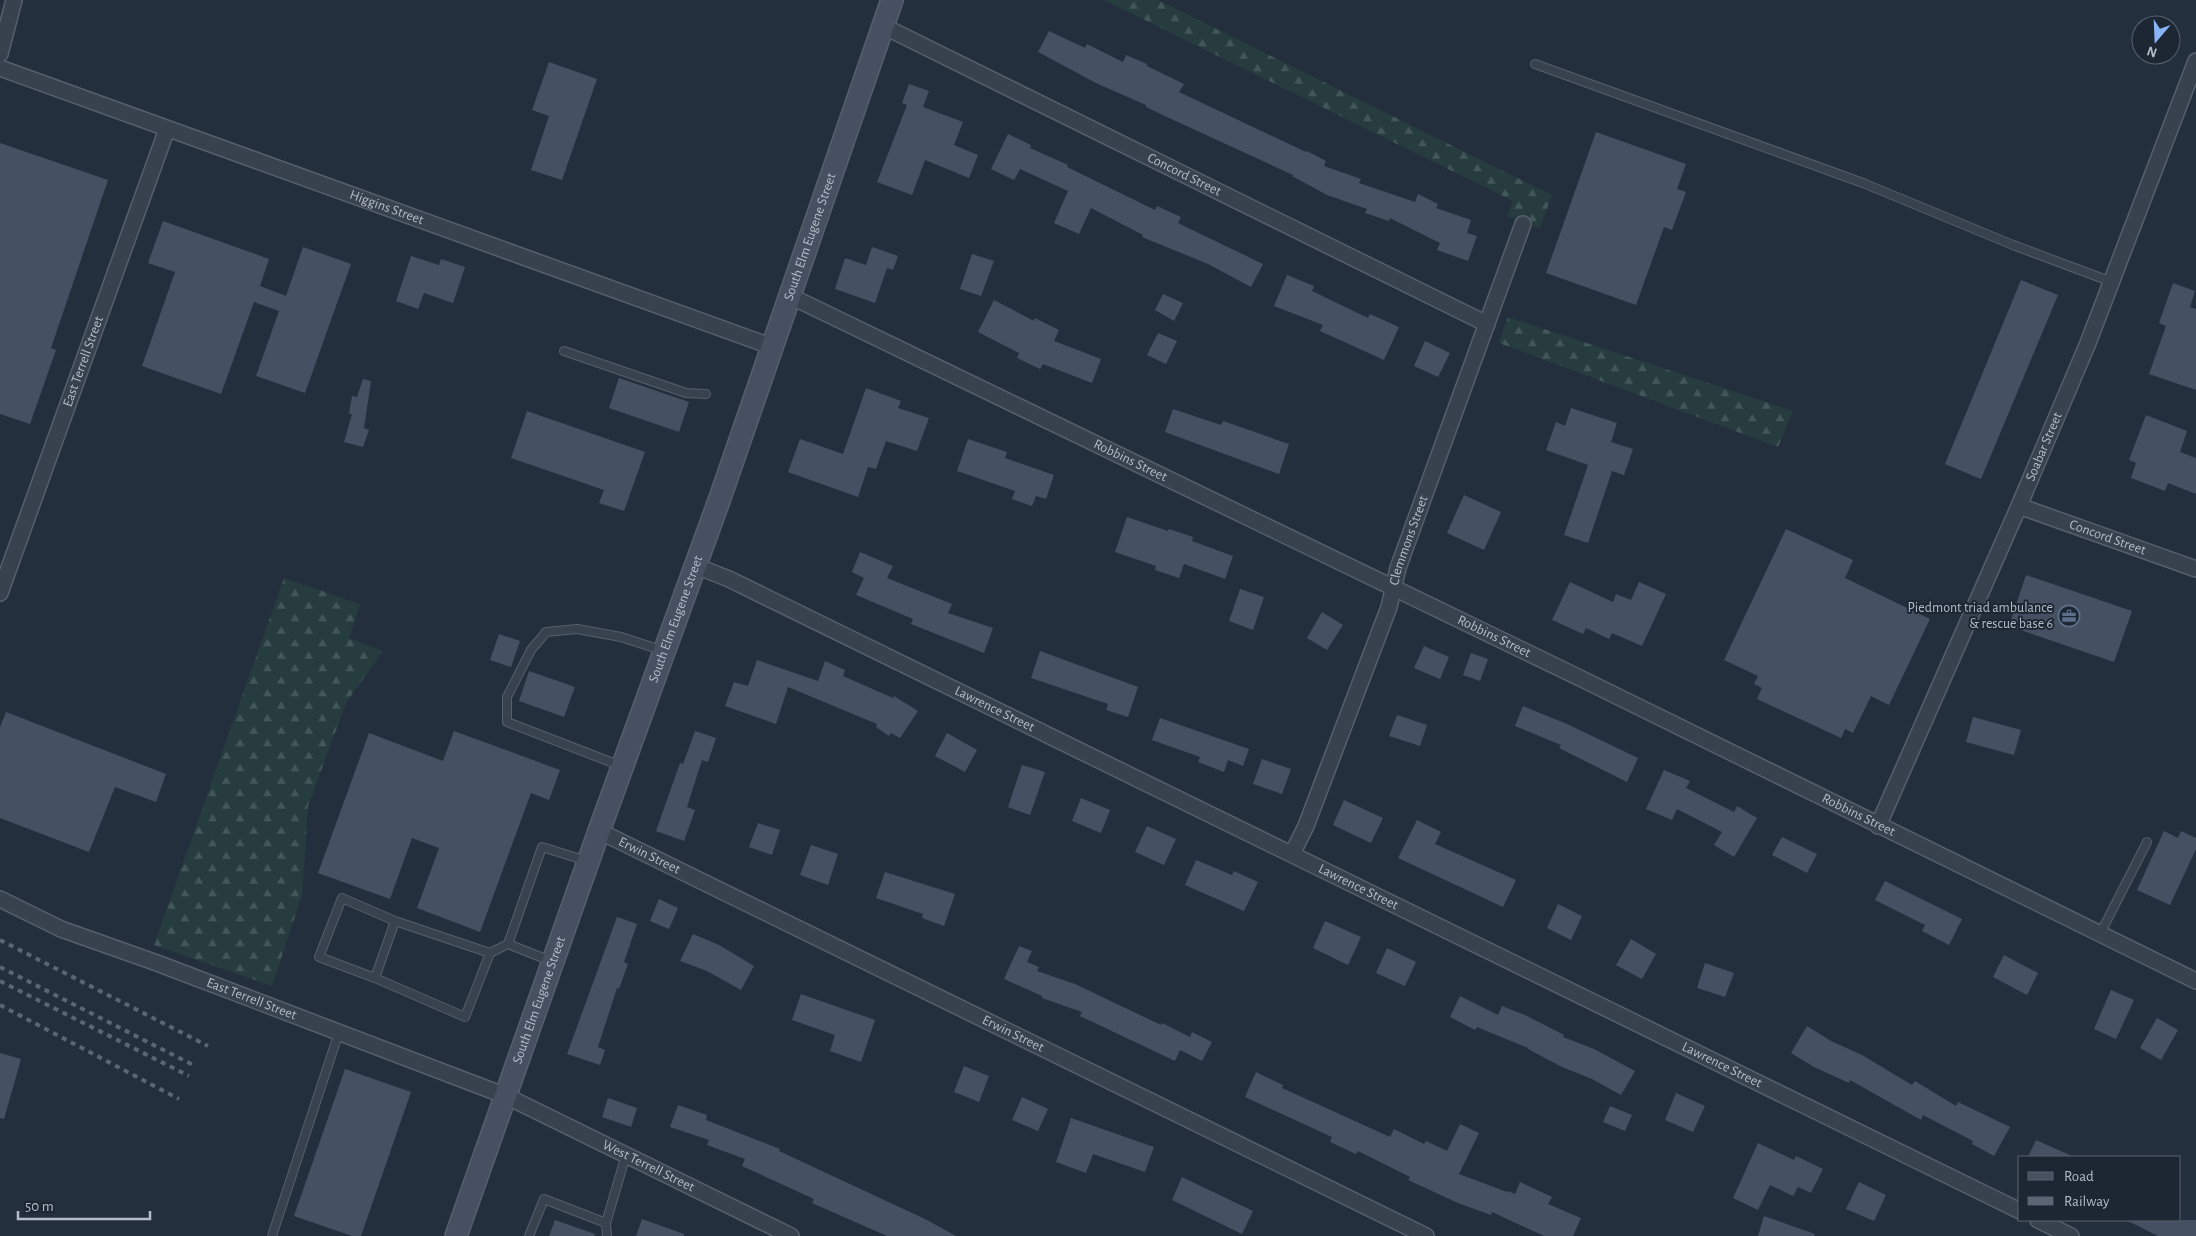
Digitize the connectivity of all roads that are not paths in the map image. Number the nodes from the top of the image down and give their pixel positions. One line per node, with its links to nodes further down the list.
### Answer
1 (14, 0): 4 (street)
2 (892, 0): 3 (main road, South Elm Eugene Street)
3 (883, 26): 11 (main road, South Elm Eugene Street); 12 (street, Concord Street)
4 (0, 54)
5 (2196, 61): 10 (street, Soabar Street)
6 (1535, 64): 10 (lane)
7 (0, 68): 8 (street, Higgins Street)
8 (167, 129): 13 (street, Higgins Street); 20 (street, East Terrell Street)
9 (1522, 224): 12 (street, Clemmons Street)
10 (2112, 282): 16 (street, Soabar Street)
11 (790, 296): 13 (main road, South Elm Eugene Street); 19 (street, Robbins Street)
12 (1487, 324): 19 (street, Clemmons Street)
13 (773, 347): 17 (main road, South Elm Eugene Street)
14 (564, 351): 15 (lane)
15 (706, 394)
16 (2019, 506): 18 (street, Concord Street); 23 (street, Soabar Street)
17 (696, 566): 21 (main road, South Elm Eugene Street); 26 (street, Lawrence Street)
18 (2196, 570)
19 (1393, 587): 23 (street, Robbins Street); 26 (street, Clemmons Street)
20 (0, 593)
21 (665, 651): 22 (main road, South Elm Eugene Street); 22 (lane)
22 (623, 766): 24 (main road, South Elm Eugene Street)
23 (1878, 826): 30 (street, Robbins Street)
24 (599, 831): 27 (main road, South Elm Eugene Street); 47 (street, Erwin Street)
25 (2147, 842): 30 (lane)
26 (1292, 854): 39 (street, Lawrence Street)
27 (589, 861): 31 (lane); 33 (main road, South Elm Eugene Street)
28 (0, 899): 36 (street, East Terrell Street)
29 (395, 921): 32 (lane); 34 (lane); 34 (lane)
30 (2100, 934): 35 (street, Robbins Street)
31 (508, 944): 32 (lane); 33 (lane)
32 (490, 953): 34 (lane)
33 (553, 962): 37 (main road, South Elm Eugene Street)
34 (375, 978)
35 (2196, 981)
36 (339, 1032): 37 (street, East Terrell Street); 42 (lane)
37 (506, 1096): 38 (street, West Terrell Street); 43 (main road, South Elm Eugene Street)
38 (626, 1156): 41 (lane); 46 (street, West Terrell Street)
39 (2018, 1210)
40 (2040, 1221): 48 (street)
41 (606, 1223): 44 (lane); 45 (lane)
42 (272, 1236)
43 (456, 1236)
44 (530, 1236)
45 (607, 1236)
46 (791, 1236)
47 (1426, 1236)
48 (2071, 1236)

